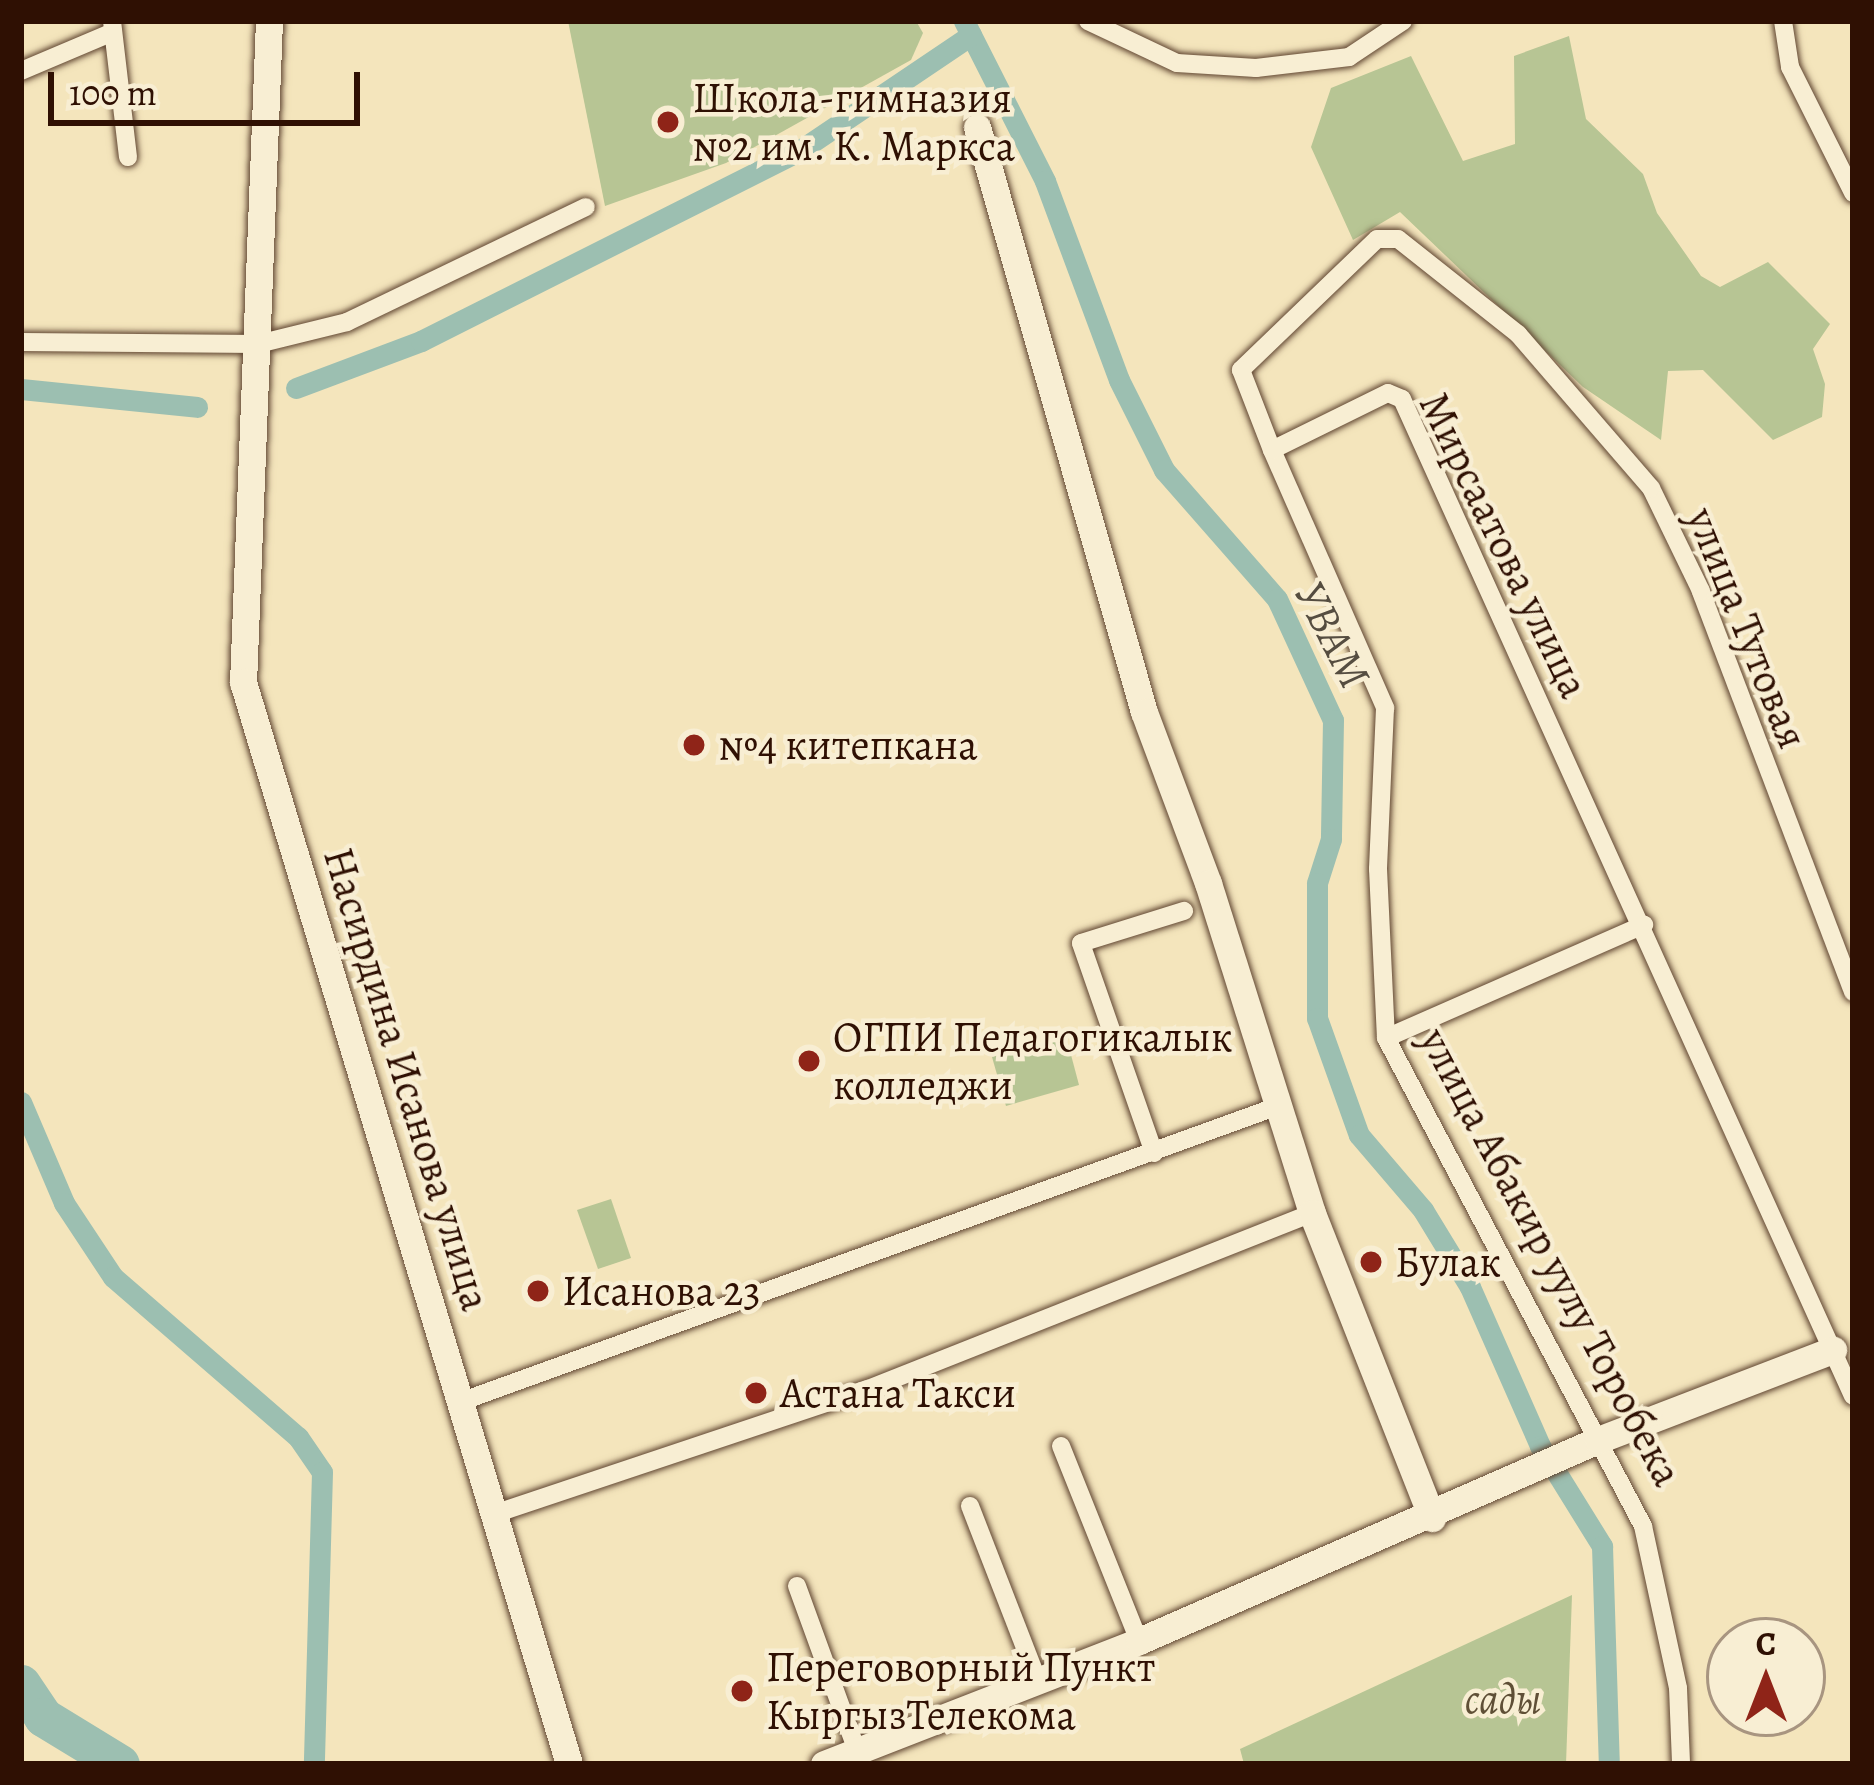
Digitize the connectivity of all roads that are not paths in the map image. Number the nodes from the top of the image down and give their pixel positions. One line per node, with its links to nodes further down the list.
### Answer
1 (268, 21): 12 (street, Насирдина Исанова улица)
2 (1088, 21): 3 (street)
3 (1403, 21)
4 (1783, 21): 9 (street)
5 (112, 27): 6 (street); 8 (street)
6 (21, 71)
7 (977, 128): 18 (street)
8 (128, 157)
9 (1853, 193)
10 (586, 207): 12 (street)
11 (21, 342): 12 (street)
12 (258, 351): 23 (street, Насирдина Исанова улица)
13 (1272, 450): 15 (street, Мирсаатова улица); 16 (street, улица Тутовая); 17 (street, улица Абакир уулу Торобека)
14 (1184, 911): 19 (street)
15 (1644, 925): 17 (street); 21 (street, Мирсаатова улица)
16 (1853, 992)
17 (1386, 1038): 24 (street, улица Абакир уулу Торобека)
18 (1278, 1106): 19 (street); 20 (street)
19 (1154, 1153): 23 (street)
20 (1312, 1213): 27 (street); 28 (street)
21 (1833, 1350): 22 (street, Мирсаатова улица); 24 (street)
22 (1853, 1396)
23 (460, 1402): 27 (street, Насирдина Исанова улица)
24 (1590, 1445): 28 (street); 35 (street, улица Абакир уулу Торобека)
25 (1061, 1446): 30 (street)
26 (970, 1506): 31 (street)
27 (494, 1514): 33 (street, Насирдина Исанова улица)
28 (1432, 1518): 30 (street)
29 (796, 1586): 32 (street)
30 (1139, 1641): 31 (street)
31 (1037, 1681): 32 (street)
32 (857, 1751): 34 (street)
33 (569, 1764)
34 (824, 1764)
35 (1681, 1764)

